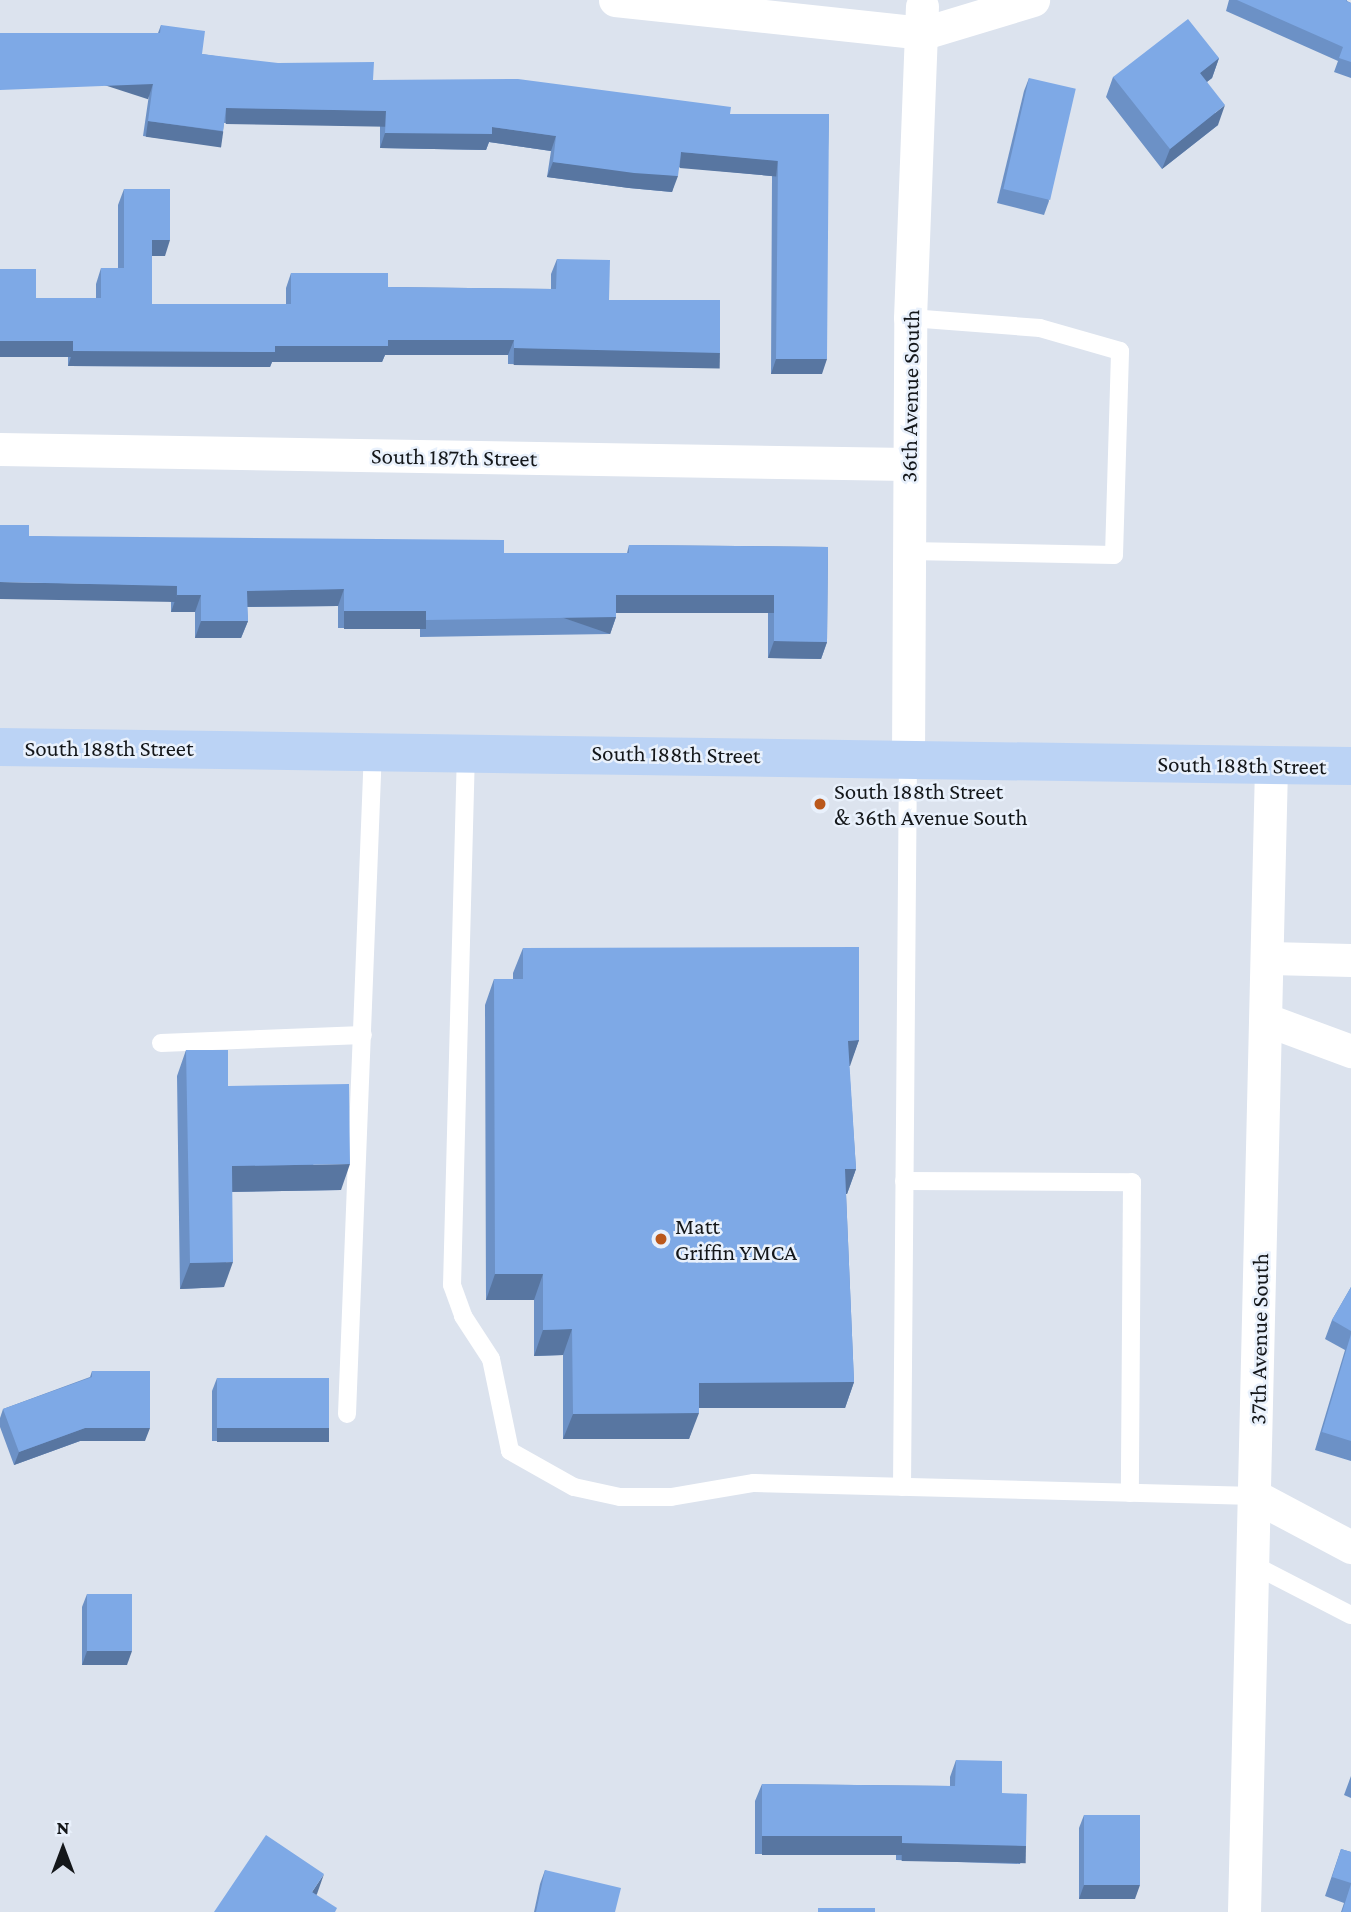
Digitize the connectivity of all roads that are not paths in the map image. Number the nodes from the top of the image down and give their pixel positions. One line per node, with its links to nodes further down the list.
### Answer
1 (615, 0): 3 (street)
2 (1033, 0): 3 (street)
3 (922, 10): 4 (street, 36th Avenue South)
4 (910, 318): 6 (street, 36th Avenue South); 7 (lane)
5 (0, 449): 6 (street, South 187th Street)
6 (908, 464): 7 (street, 36th Avenue South)
7 (908, 551): 11 (street, 36th Avenue South)
8 (0, 747): 9 (main road, South 188th Street)
9 (373, 750): 10 (main road, South 188th Street); 17 (lane)
10 (466, 751): 11 (main road, South 188th Street); 22 (lane)
11 (908, 759): 12 (main road, South 188th Street); 20 (lane)
12 (1270, 766): 13 (main road, South 188th Street); 14 (street, 37th Avenue South)
13 (1351, 766)
14 (1268, 958): 15 (street); 16 (street, 37th Avenue South)
15 (1351, 960)
16 (1267, 1020): 19 (street); 24 (street, 37th Avenue South)
17 (363, 1035): 18 (lane); 21 (lane)
18 (161, 1044)
19 (1351, 1051)
20 (904, 1181): 22 (lane); 23 (lane)
21 (347, 1415)
22 (902, 1487): 23 (lane)
23 (1130, 1493): 24 (lane)
24 (1255, 1496): 25 (street); 26 (street, 37th Avenue South)
25 (1351, 1547)
26 (1252, 1564): 27 (lane); 28 (street, 37th Avenue South)
27 (1351, 1615)
28 (1244, 1912)

